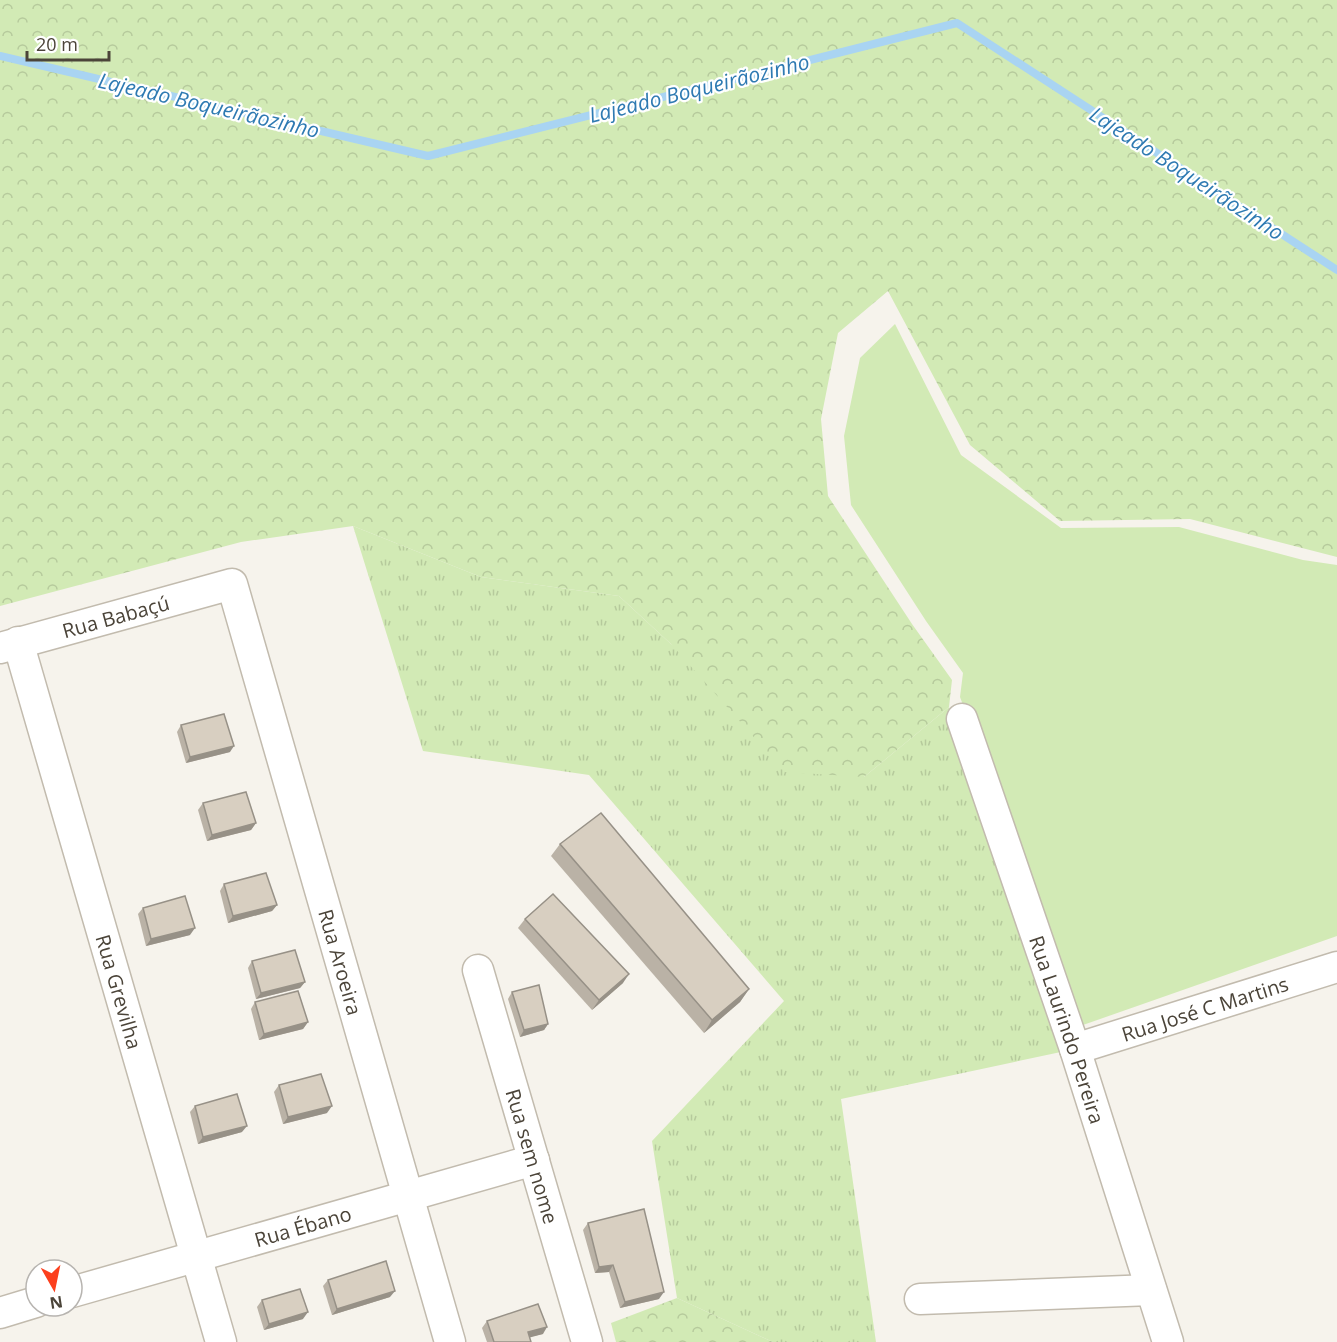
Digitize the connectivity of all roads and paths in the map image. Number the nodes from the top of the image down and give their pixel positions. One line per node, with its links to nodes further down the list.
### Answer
1 (232, 584): 2 (street, Rua Babaçú); 8 (street, Rua Aroeira)
2 (9, 645): 9 (street, Rua Grevilha)
3 (962, 719): 6 (street, Rua Laurindo Pereira)
4 (478, 970): 7 (street, Rua sem nome)
5 (1336, 971): 6 (street, Rua José C Martins)
6 (1075, 1049): 11 (street, Rua Laurindo Pereira)
7 (534, 1160): 8 (street, Rua Ébano); 17 (street, Rua sem nome)
8 (408, 1196): 9 (street, Rua Ébano); 16 (street, Rua Aroeira)
9 (197, 1257): 10 (street, Rua Ébano); 15 (street, Rua Grevilha)
10 (84, 1289)
11 (1151, 1290): 12 (street); 18 (street, Rua Laurindo Pereira)
12 (920, 1299)
13 (24, 1306): 14 (street)
14 (0, 1313)
15 (221, 1342)
16 (450, 1342)
17 (588, 1342)
18 (1168, 1342)

